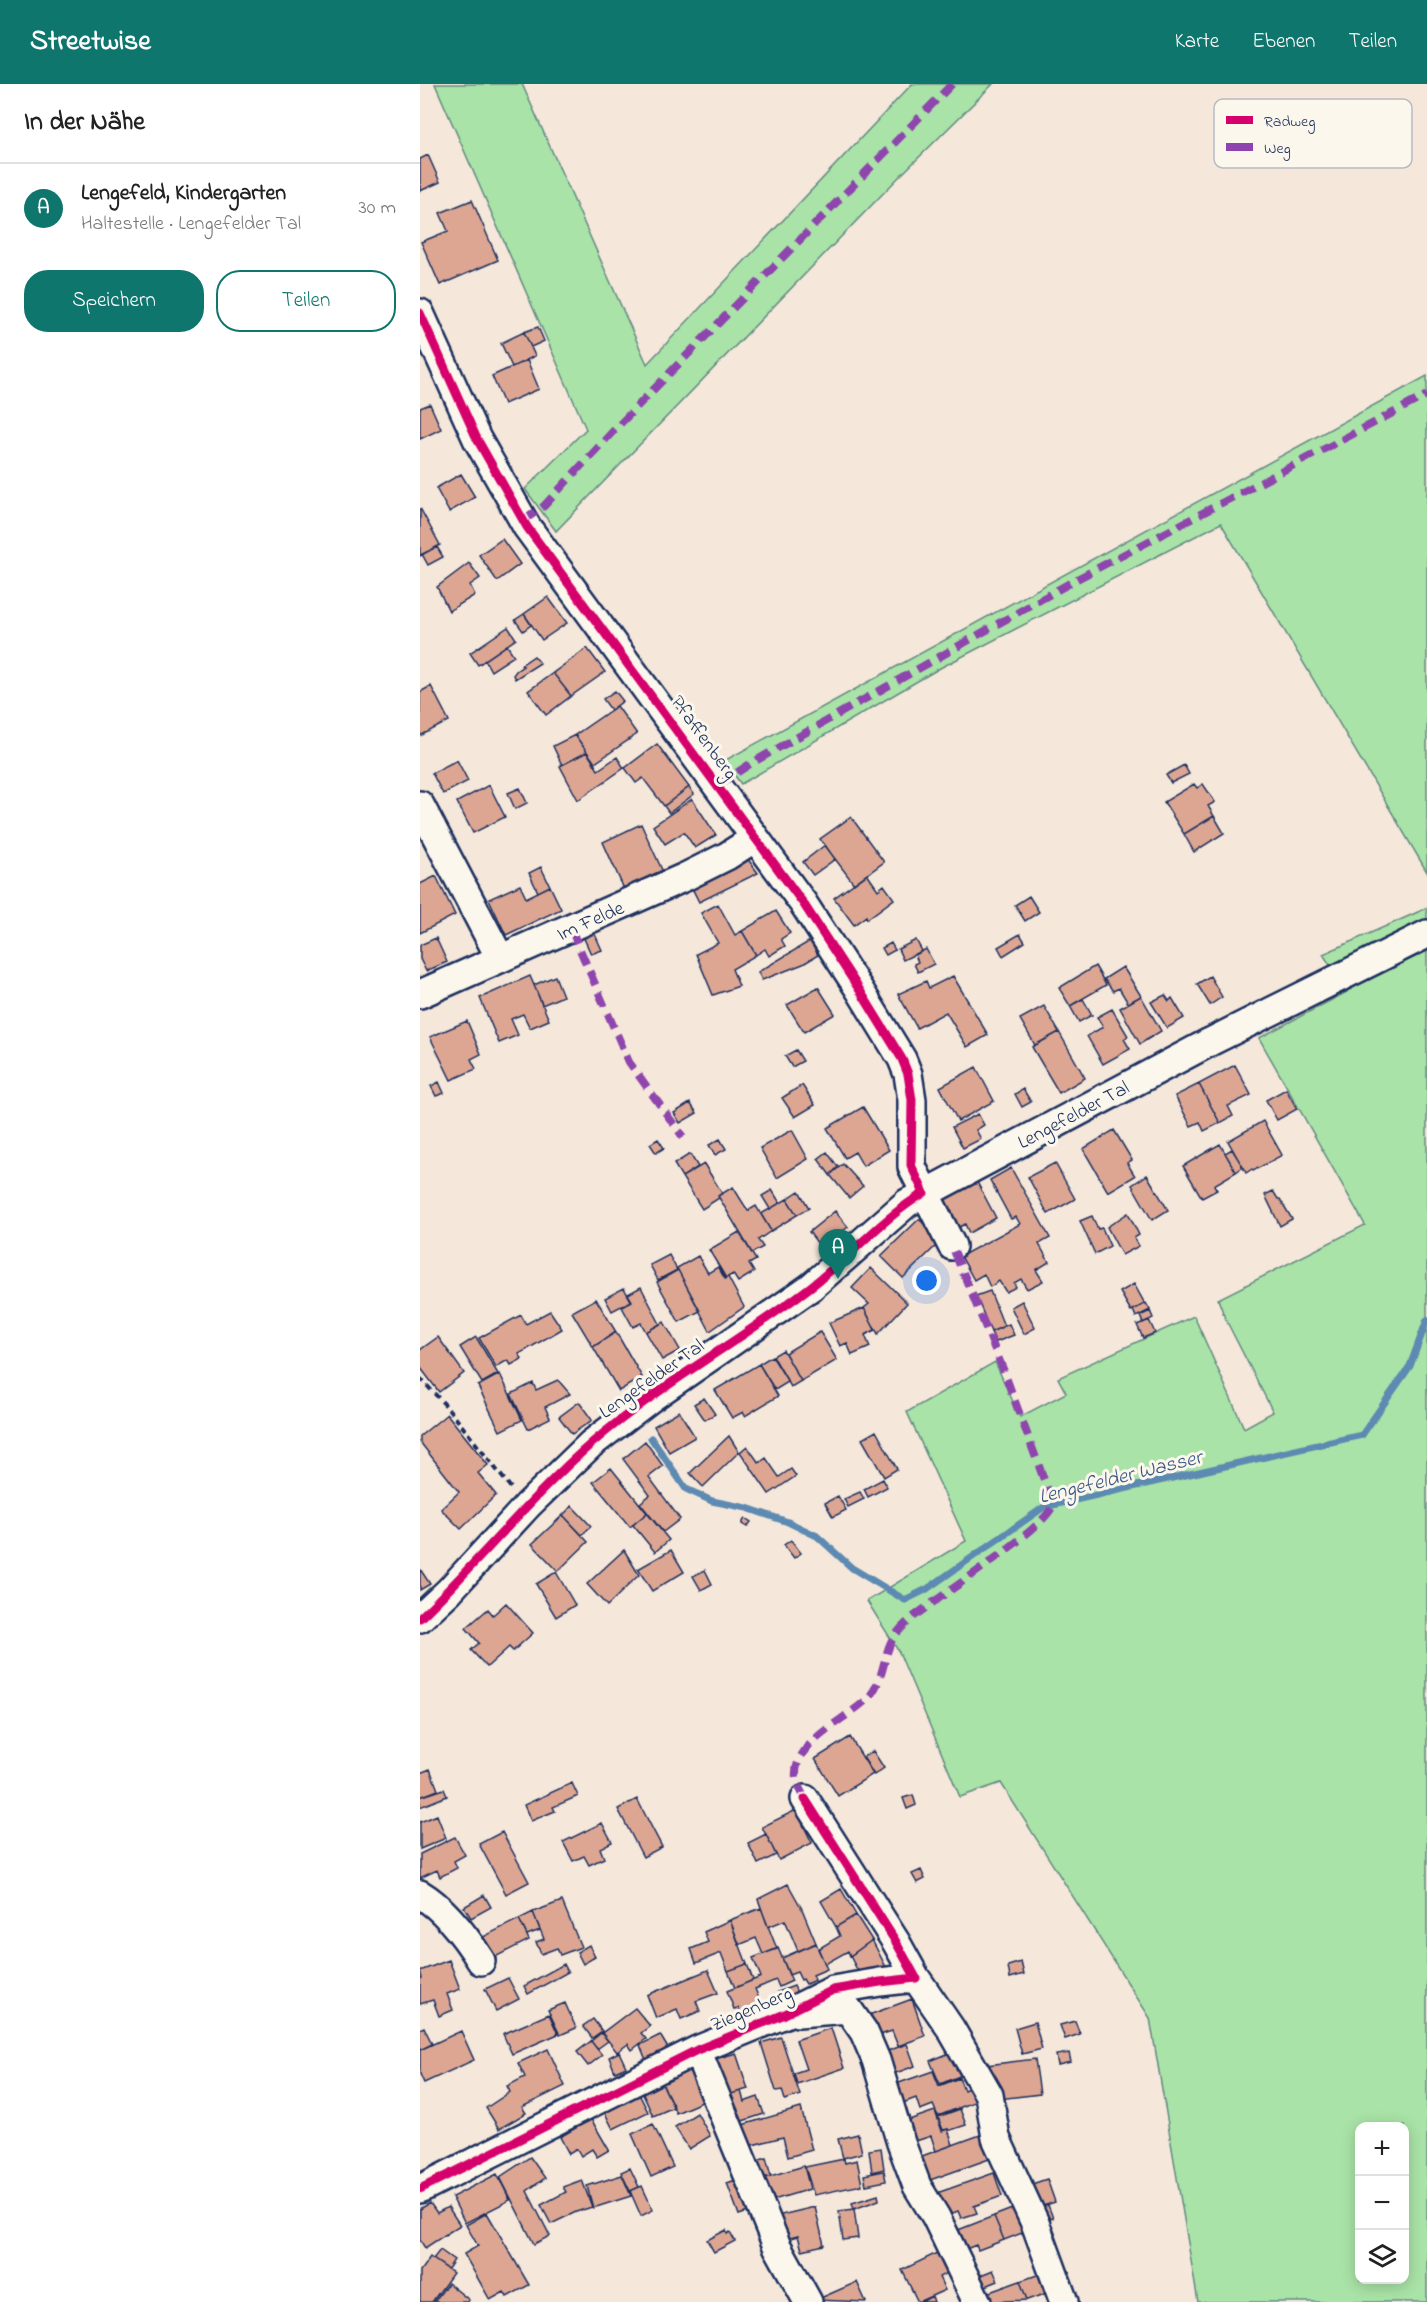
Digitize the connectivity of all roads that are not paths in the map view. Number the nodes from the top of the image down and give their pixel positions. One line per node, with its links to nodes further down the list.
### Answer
1 (420, 313): 3 (street, Pfaffenberg)
2 (420, 805): 5 (street)
3 (755, 838): 5 (street, Im Felde); 7 (street, Pfaffenberg)
4 (1427, 934): 7 (street, Lengefelder Tal)
5 (500, 958): 6 (street, Im Felde)
6 (420, 994)
7 (924, 1193): 8 (street, Pfaffenberg); 9 (street, Lengefelder Tal)
8 (952, 1246)
9 (420, 1618)
10 (805, 1798): 13 (street)
11 (420, 1894): 12 (street)
12 (481, 1961)
13 (915, 1978): 14 (street, Ziegenberg); 19 (street)
14 (785, 2014): 15 (street, Ziegenberg); 18 (street, Ziegenberg)
15 (697, 2050): 16 (street, Ziegenberg); 17 (street, Ziegenberg)
16 (420, 2189)
17 (808, 2302)
18 (977, 2302)
19 (1064, 2302)

